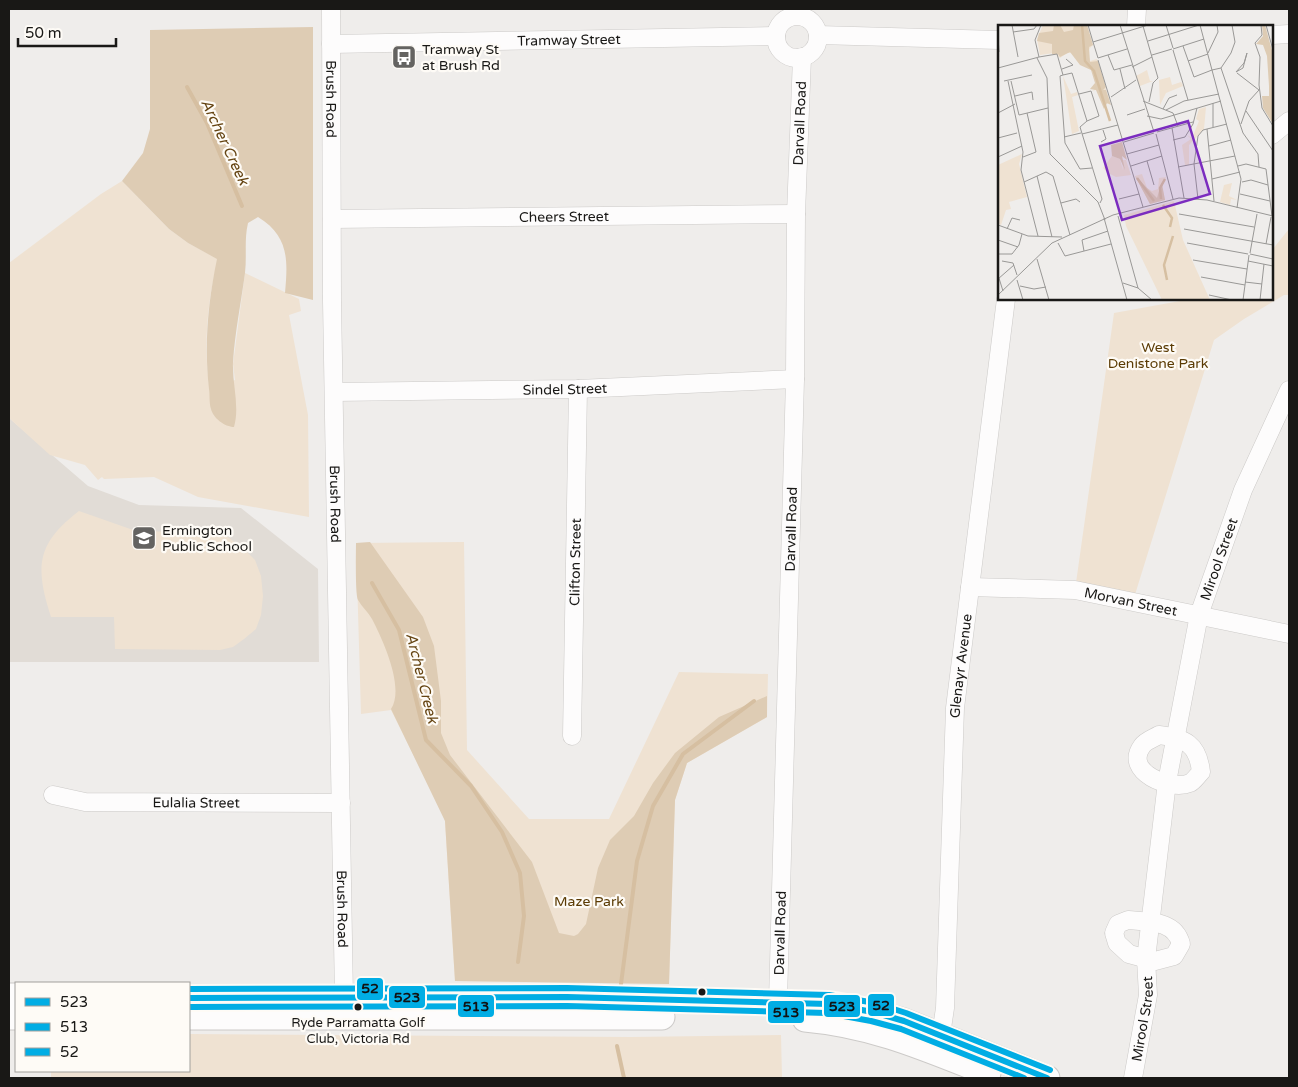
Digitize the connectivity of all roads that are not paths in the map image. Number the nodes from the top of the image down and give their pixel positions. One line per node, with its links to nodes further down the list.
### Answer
1 (331, 9): 10 (street, Brush Road)
2 (1136, 9): 4 (street)
3 (792, 12): 6 (street); 8 (street)
4 (1136, 25)
5 (1289, 34): 7 (street)
6 (818, 35): 9 (street); 11 (street)
7 (1273, 35)
8 (776, 36): 10 (street, Tramway Street); 11 (street)
9 (998, 40)
10 (331, 44): 15 (street, Brush Road)
11 (802, 57): 14 (street, Darvall Road)
12 (1289, 121): 13 (street)
13 (1273, 135)
14 (796, 214): 15 (street, Cheers Street); 17 (street, Darvall Road)
15 (332, 219): 20 (street, Brush Road)
16 (1006, 300): 21 (street, Glenayr Avenue)
17 (794, 379): 18 (street, Sindel Street); 33 (street, Darvall Road)
18 (578, 389): 20 (street, Sindel Street); 24 (street, Clifton Street)
19 (1289, 390): 22 (street, Mirool Street)
20 (334, 392): 28 (street, Brush Road)
21 (970, 587): 22 (street, Morvan Street); 35 (street, Glenayr Avenue)
22 (1199, 615): 23 (street, Morvan Street); 25 (street, Mirool Street)
23 (1289, 634)
24 (572, 736)
25 (1175, 737): 26 (street, Mirool Street); 26 (street); 26 (street)
26 (1167, 782): 29 (street, Mirool Street)
27 (53, 795): 28 (street, Eulalia Street)
28 (341, 803): 32 (street, Brush Road)
29 (1152, 922): 30 (street, Mirool Street); 30 (street, Mirool Street); 30 (street, Mirool Street)
30 (1146, 959): 38 (street, Mirool Street)
31 (190, 998): 32 (highway)
32 (344, 998): 33 (highway)
33 (778, 1001): 35 (highway)
34 (190, 1017): 36 (highway)
35 (941, 1035): 37 (highway)
36 (1002, 1078)
37 (1048, 1078)
38 (1133, 1078)

